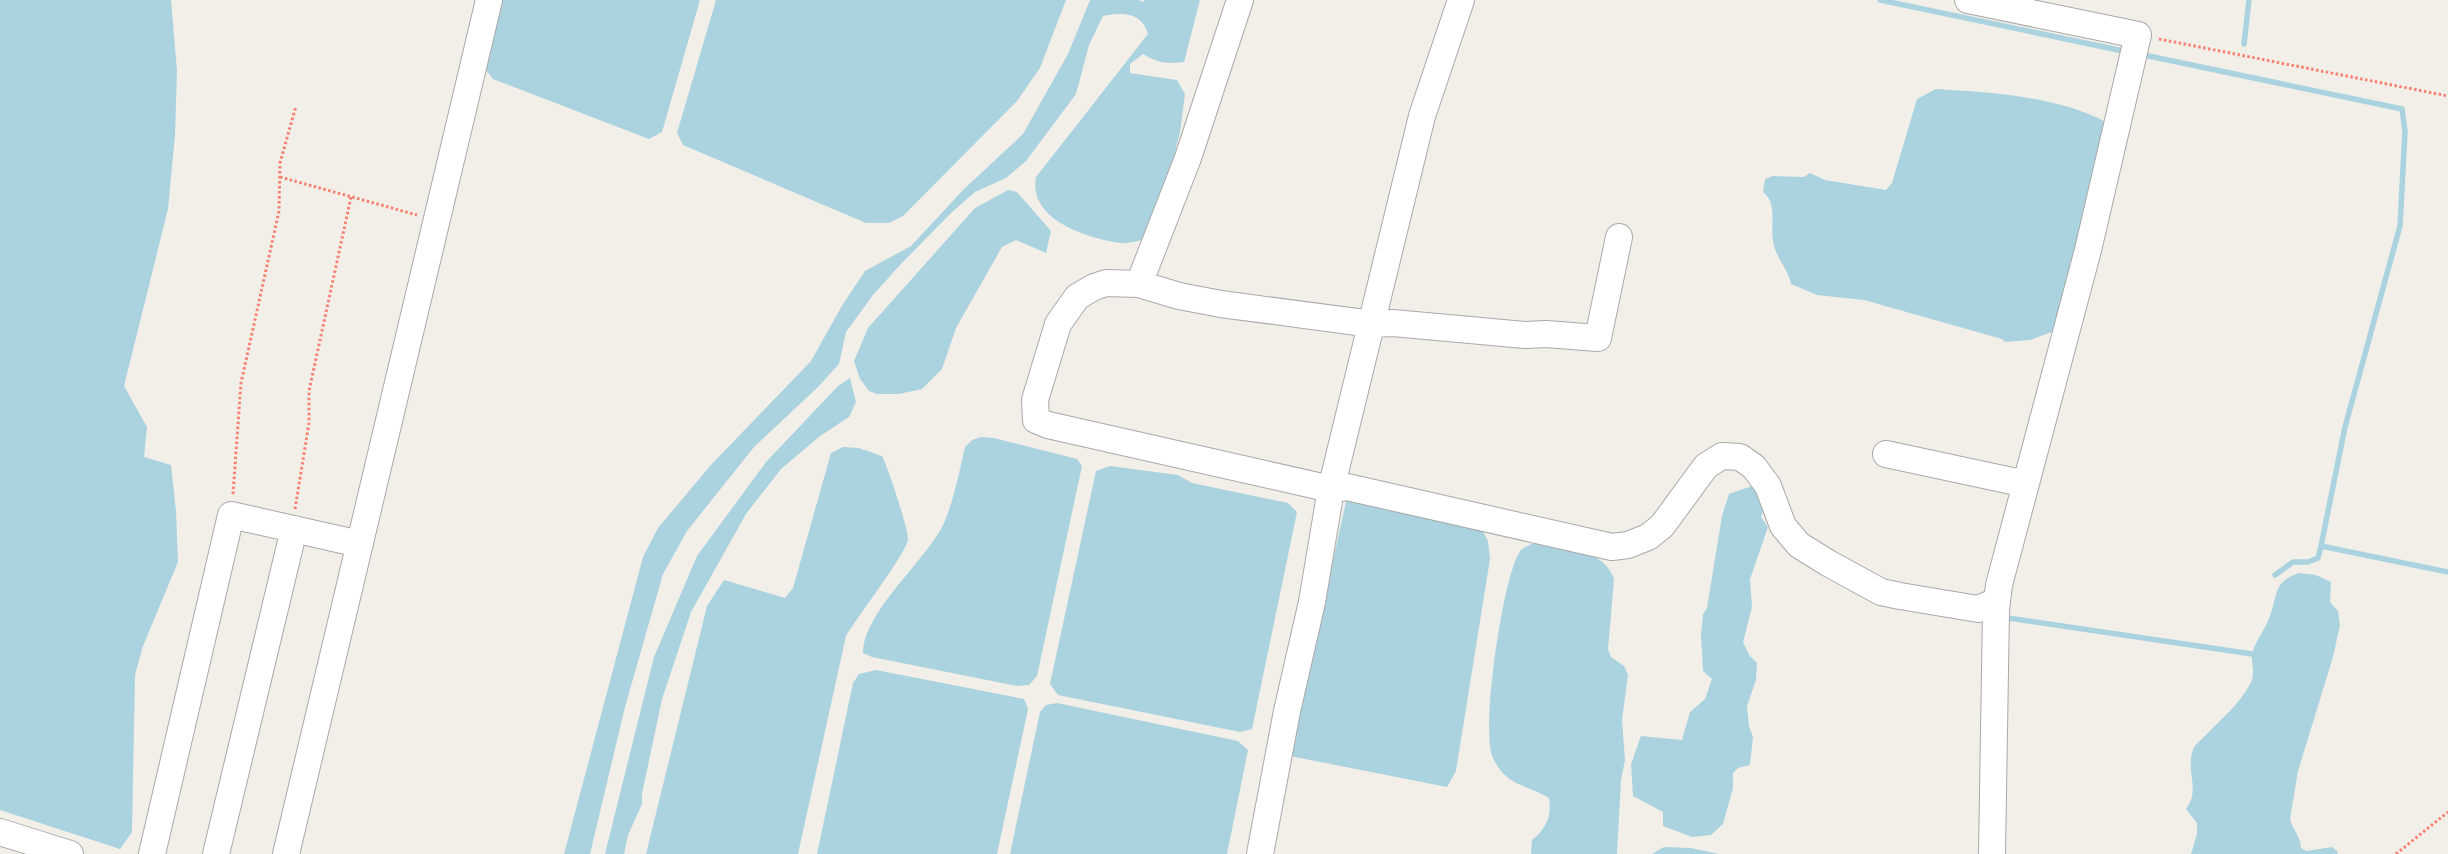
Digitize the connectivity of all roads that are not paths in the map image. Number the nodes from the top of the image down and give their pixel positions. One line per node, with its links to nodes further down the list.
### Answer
1 (489, 0): 12 (street)
2 (1240, 0): 6 (street)
3 (1462, 0): 7 (street)
4 (1968, 0): 9 (street)
5 (1619, 237): 7 (street)
6 (1139, 284): 7 (street); 10 (street)
7 (1372, 324): 10 (street)
8 (1886, 454): 9 (street)
9 (2026, 484): 13 (street)
10 (1331, 489): 13 (street); 19 (street)
11 (294, 529): 12 (street); 16 (street); 17 (street)
12 (360, 544): 18 (street)
13 (1997, 601): 20 (street)
14 (0, 832): 15 (street)
15 (70, 854)
16 (152, 854)
17 (216, 854)
18 (286, 854)
19 (1260, 854)
20 (1992, 854)

